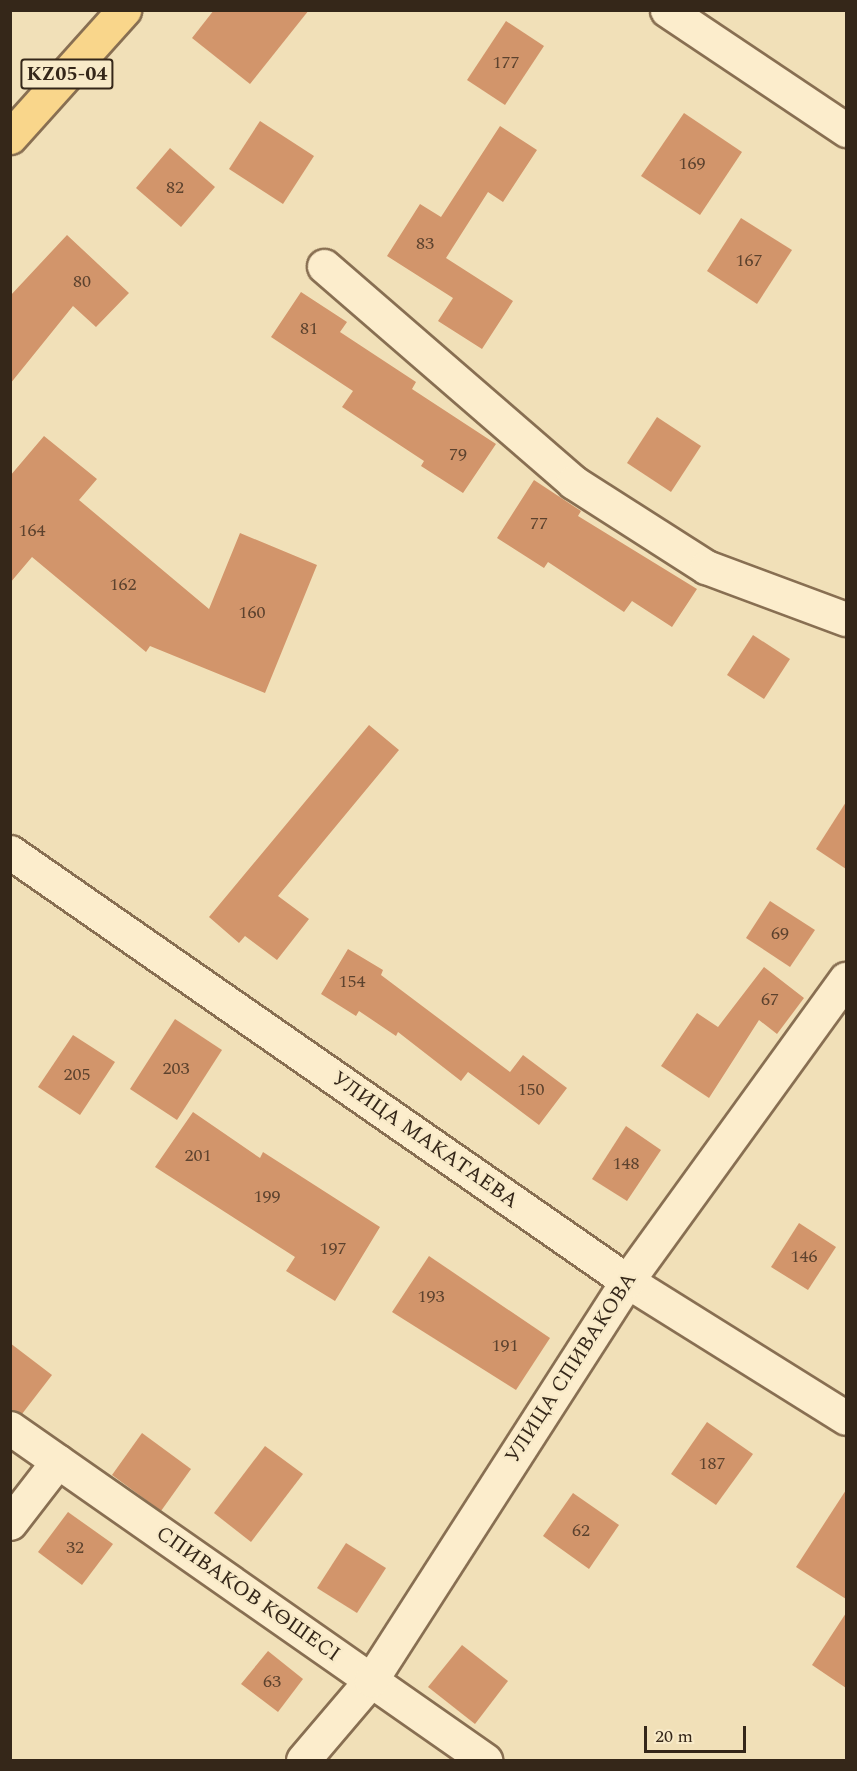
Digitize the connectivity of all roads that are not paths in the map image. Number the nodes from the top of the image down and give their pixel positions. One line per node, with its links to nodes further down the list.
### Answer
1 (124, 10): 4 (main road, KZ05-04)
2 (667, 10): 3 (street)
3 (846, 130)
4 (10, 137)
5 (324, 266): 6 (street)
6 (846, 620)
7 (10, 852): 9 (street, УЛИЦА МАКАТАЕВА)
8 (846, 982): 9 (street, УЛИЦА СПИВАКОВА)
9 (627, 1281): 10 (street, УЛИЦА МАКАТАЕВА); 14 (street, УЛИЦА СПИВАКОВА)
10 (846, 1418)
11 (10, 1428): 12 (street, СПИВАКОВ КӨШЕСІ)
12 (58, 1461): 13 (street); 14 (street, СПИВАКОВ КӨШЕСІ)
13 (10, 1523)
14 (371, 1680): 15 (street, УЛИЦА СПИВАКОВА); 16 (street, СПИВАКОВ КӨШЕСІ)
15 (303, 1761)
16 (485, 1761)

